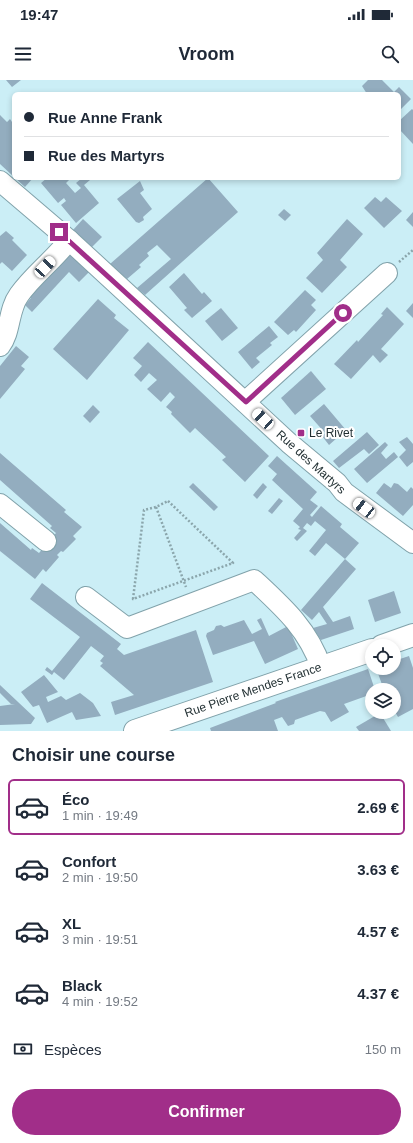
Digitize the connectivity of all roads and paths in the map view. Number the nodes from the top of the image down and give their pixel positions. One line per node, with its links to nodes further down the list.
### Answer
1 (0, 181): 2 (street, Rue des Martyrs)
2 (69, 240): 4 (street); 5 (street, Rue des Martyrs)
3 (387, 274): 5 (street)
4 (2, 343)
5 (246, 402): 9 (street, Rue des Martyrs)
6 (0, 504): 8 (street)
7 (156, 507): 10 (path); 10 (path); 10 (path)
8 (46, 541)
9 (413, 543)
10 (184, 581): 12 (path)
11 (86, 596): 12 (street)
12 (192, 603): 16 (street)
13 (413, 635): 14 (main road)
14 (401, 639)
15 (365, 652): 16 (main road, Rue Pierre Mendes France)
16 (321, 667): 17 (main road, Rue Pierre Mendes France)
17 (134, 731)

